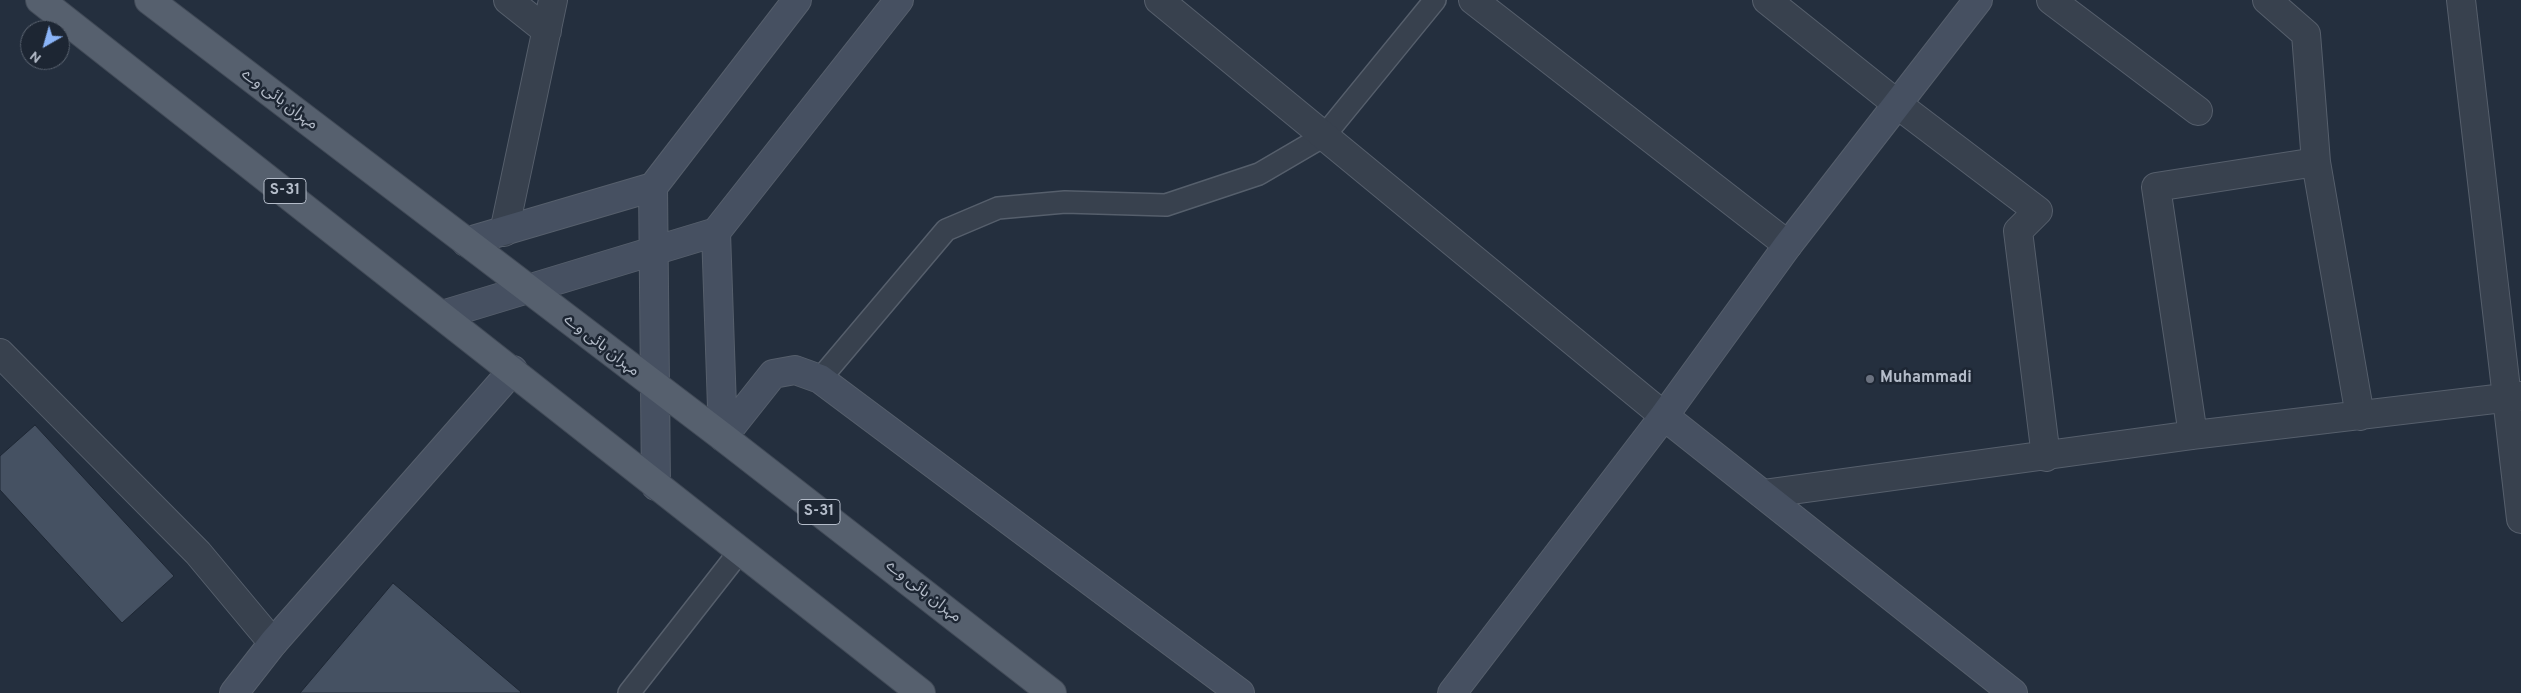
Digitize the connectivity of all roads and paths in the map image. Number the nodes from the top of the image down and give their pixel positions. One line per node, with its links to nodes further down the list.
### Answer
1 (40, 0): 27 (main road, S-31)
2 (149, 0): 23 (main road, مہران ہائی وے / S-31)
3 (508, 0): 15 (street)
4 (553, 0): 15 (street)
5 (797, 0): 20 (street)
6 (898, 0): 22 (street)
7 (1159, 0): 18 (street)
8 (1435, 0): 18 (lane)
9 (1473, 0): 24 (street)
10 (1767, 0): 16 (street)
11 (1978, 0): 16 (street)
12 (2051, 0): 17 (street)
13 (2267, 0): 19 (street)
14 (2461, 0): 32 (street)
15 (547, 31): 21 (street)
16 (1897, 104): 24 (street); 37 (street)
17 (2198, 111)
18 (1324, 136): 30 (lane); 33 (street)
19 (2316, 162): 34 (street); 35 (street)
20 (653, 187): 21 (street); 25 (street)
21 (504, 232): 23 (street)
22 (716, 232): 25 (street); 36 (street)
23 (466, 242): 26 (main road, مہران ہائی وے / S-31)
24 (1788, 245): 33 (street)
25 (655, 251): 26 (street); 31 (street)
26 (528, 289): 27 (street); 31 (main road, مہران ہائی وے / S-31)
27 (442, 315): 29 (main road, S-31)
28 (0, 353): 42 (street)
29 (513, 370): 38 (main road, S-31); 42 (street)
30 (820, 379): 36 (street); 47 (street)
31 (654, 387): 36 (main road, مہران ہائی وے / S-31); 38 (street)
32 (2513, 397): 34 (street); 40 (street)
33 (1664, 416): 39 (street); 48 (street)
34 (2360, 416): 35 (street)
35 (2192, 436): 37 (street)
36 (723, 437): 46 (main road, مہران ہائی وے / S-31)
37 (2046, 457): 39 (street)
38 (656, 486): 41 (main road, S-31)
39 (1763, 494): 49 (street)
40 (2521, 519)
41 (740, 551): 44 (lane); 45 (main road, S-31)
42 (273, 643): 43 (street)
43 (234, 693)
44 (629, 693)
45 (921, 693)
46 (1052, 693)
47 (1240, 693)
48 (1452, 693)
49 (2013, 693)

